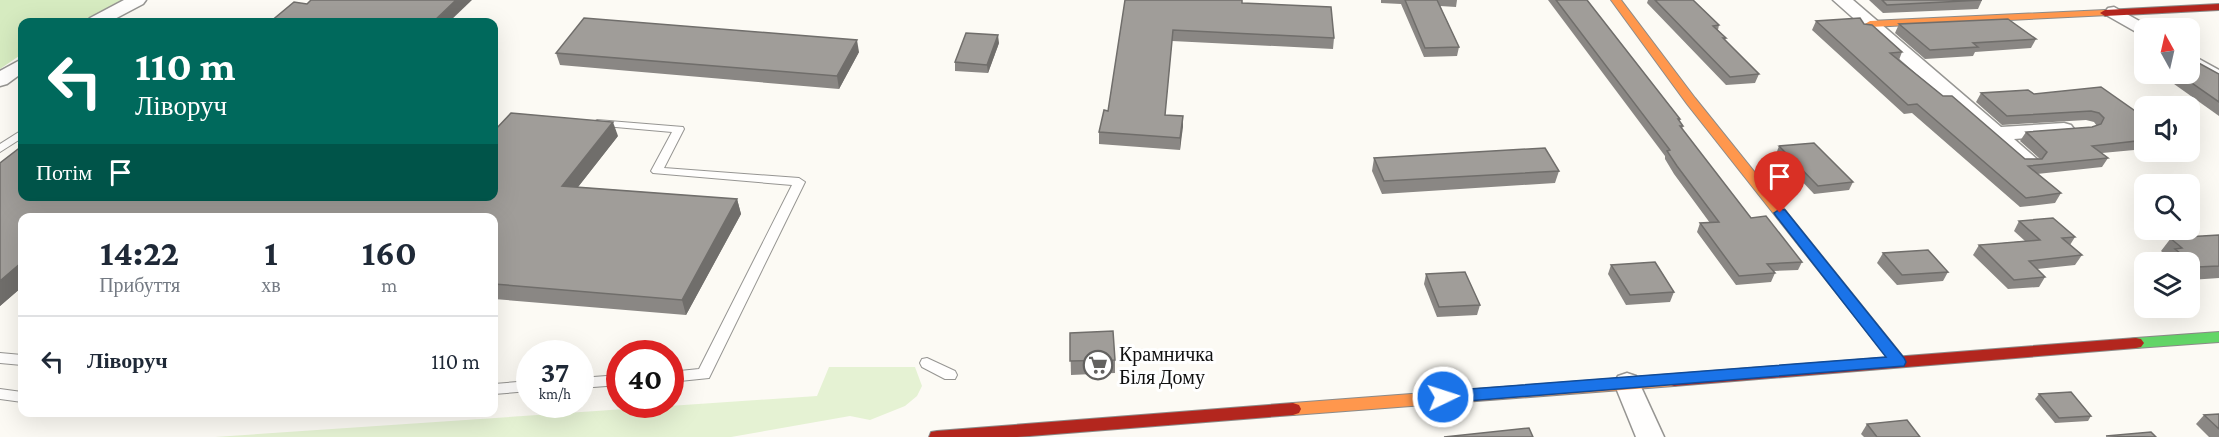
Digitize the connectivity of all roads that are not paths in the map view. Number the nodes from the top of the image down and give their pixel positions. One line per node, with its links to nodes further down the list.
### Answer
1 (137, 0): 6 (street)
2 (1616, 0): 22 (street)
3 (1842, 0): 7 (street)
4 (2219, 7): 5 (street)
5 (2114, 12): 7 (street); 8 (street)
6 (103, 18)
7 (1870, 24): 15 (street)
8 (2134, 24)
9 (2200, 66): 11 (street)
10 (18, 68): 12 (street)
11 (2219, 78)
12 (0, 80)
13 (589, 123): 25 (lane)
14 (2086, 128): 15 (street)
15 (1996, 134): 18 (street)
16 (18, 135): 17 (lane)
17 (0, 149)
18 (2028, 161)
19 (2219, 337): 22 (street)
20 (0, 358): 21 (lane)
21 (18, 360)
22 (1899, 362): 26 (street)
23 (927, 363): 24 (lane)
24 (950, 375)
25 (684, 376)
26 (1627, 383): 31 (street); 32 (street)
27 (516, 387): 28 (lane)
28 (498, 388)
29 (0, 394): 30 (lane)
30 (18, 396)
31 (937, 437)
32 (1650, 437)

